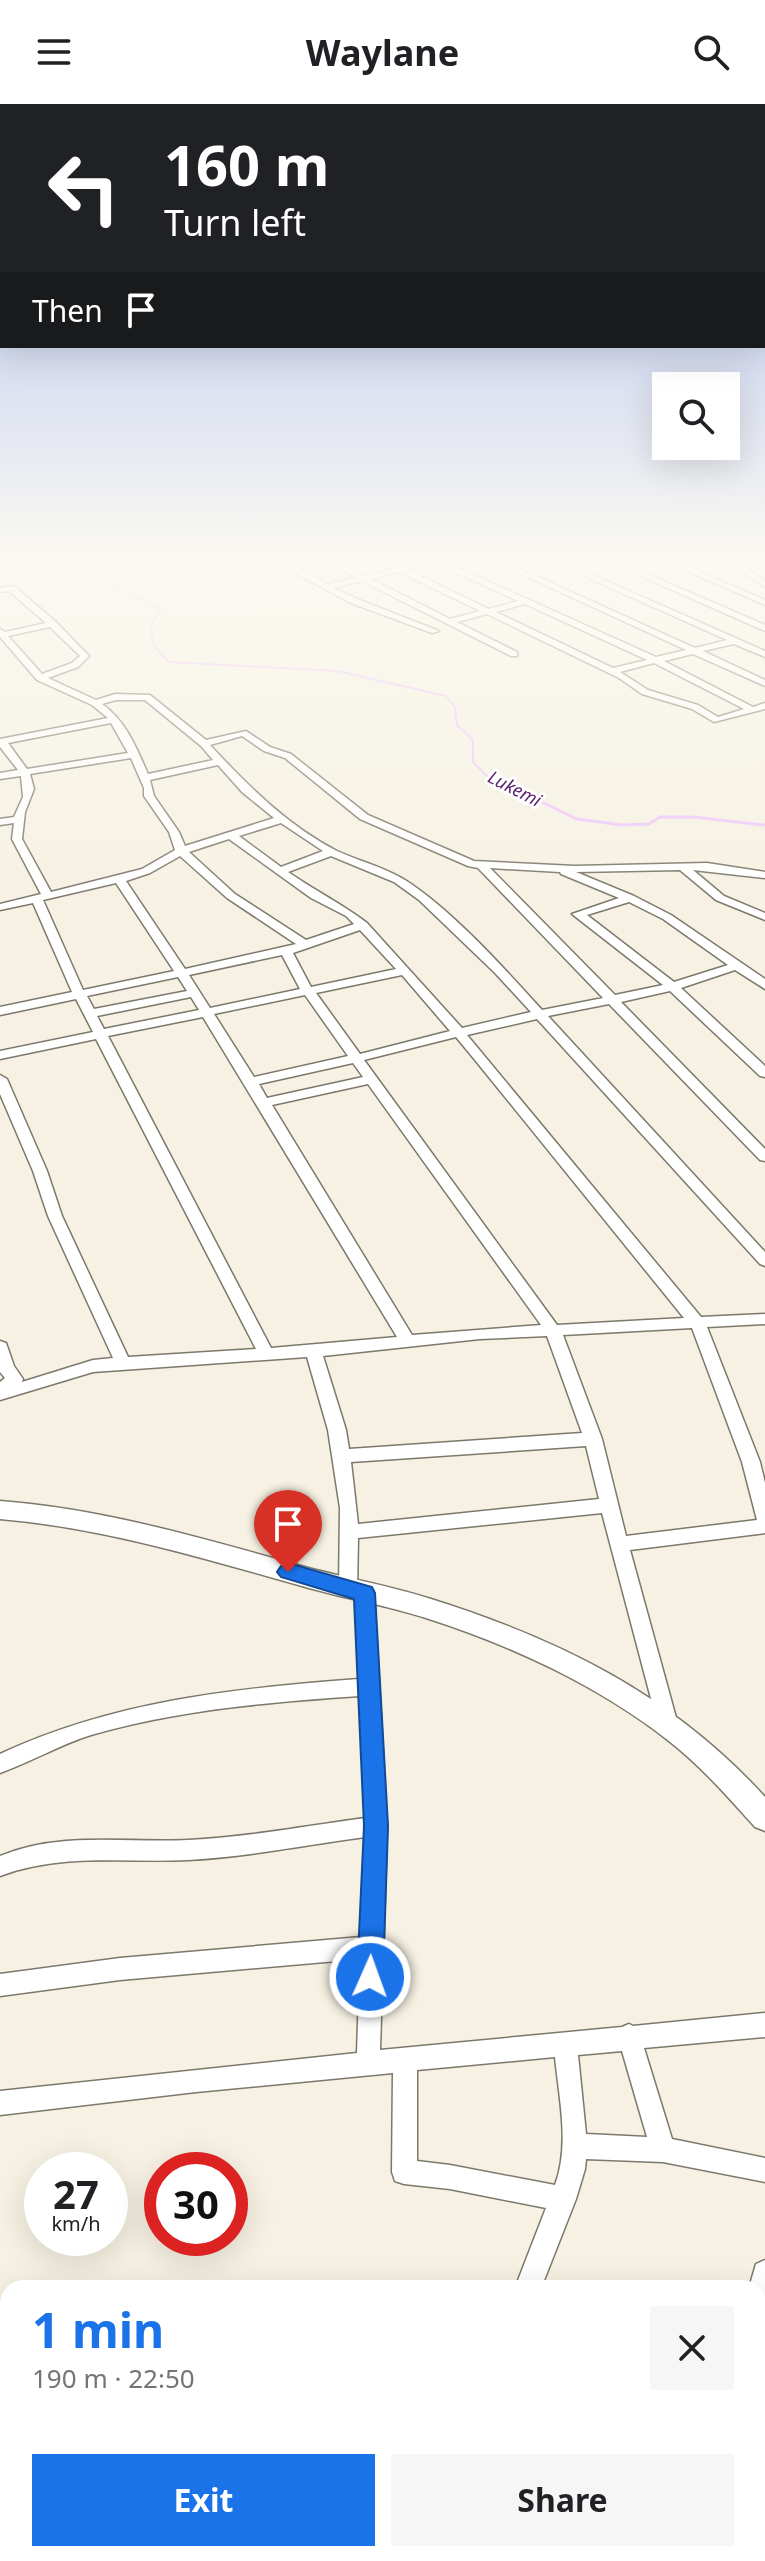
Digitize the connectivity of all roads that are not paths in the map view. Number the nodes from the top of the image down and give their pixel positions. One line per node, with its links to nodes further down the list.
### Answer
1 (38, 676): 5 (street)
2 (46, 676): 5 (street)
3 (619, 676): 8 (street)
4 (686, 676): 8 (street)
5 (40, 678): 6 (street)
6 (95, 703): 9 (street); 11 (street)
7 (765, 706): 8 (street)
8 (752, 710)
9 (115, 719): 10 (street); 12 (street)
10 (4, 739): 14 (street)
11 (204, 744): 13 (street); 23 (street)
12 (132, 755): 14 (street); 16 (street)
13 (218, 762): 16 (street); 18 (street)
14 (24, 773): 15 (street); 17 (street)
15 (0, 776)
16 (144, 778): 21 (street)
17 (19, 819): 19 (street); 29 (street)
18 (282, 819): 20 (street); 22 (street)
19 (0, 822)
20 (230, 835): 21 (street); 26 (street)
21 (181, 851): 28 (street); 34 (street)
22 (331, 852): 26 (street); 48 (street)
23 (482, 866): 25 (street); 44 (street)
24 (682, 866): 25 (street); 27 (street); 32 (street)
25 (555, 868): 30 (street)
26 (283, 870): 33 (street)
27 (765, 875)
28 (119, 879): 29 (street); 38 (street)
29 (42, 896): 31 (street); 43 (street)
30 (630, 898): 36 (street); 40 (street)
31 (0, 907)
32 (765, 917)
33 (363, 925): 34 (street); 37 (street)
34 (304, 944): 35 (street)
35 (286, 951): 38 (street); 41 (street)
36 (735, 966): 39 (street); 40 (street)
37 (404, 971): 41 (street); 50 (street)
38 (183, 973): 42 (street); 43 (street)
39 (765, 985)
40 (673, 987): 44 (street); 53 (street)
41 (307, 990): 46 (street); 52 (street)
42 (193, 993): 46 (street); 47 (street)
43 (81, 995): 45 (street); 47 (street)
44 (611, 1000): 48 (street); 58 (street)
45 (0, 1011)
46 (206, 1012): 49 (street); 56 (street)
47 (89, 1014): 49 (street)
48 (540, 1014): 50 (street); 59 (street)
49 (100, 1033): 51 (street); 66 (street)
50 (460, 1033): 52 (street); 61 (street)
51 (0, 1055)
52 (358, 1058): 55 (street); 56 (street)
53 (765, 1073)
54 (0, 1079): 67 (street)
55 (373, 1079): 57 (street); 62 (street)
56 (251, 1082): 57 (street)
57 (263, 1103): 63 (street)
58 (765, 1157)
59 (765, 1261)
60 (765, 1319): 61 (street)
61 (698, 1324): 62 (street); 73 (street)
62 (554, 1332): 63 (street); 69 (street)
63 (407, 1340): 65 (street)
64 (0, 1347): 68 (street)
65 (313, 1351): 66 (street); 70 (street)
66 (266, 1353): 67 (street)
67 (123, 1363): 68 (street)
68 (0, 1392)
69 (593, 1439): 70 (street); 71 (street)
70 (340, 1456): 75 (street)
71 (609, 1505): 75 (street); 76 (street)
72 (0, 1510): 77 (street)
73 (765, 1519)
74 (765, 1526): 76 (street)
75 (350, 1532): 77 (street)
76 (620, 1544): 79 (street)
77 (357, 1592): 78 (street); 79 (street)
78 (368, 1687): 80 (street); 82 (street)
79 (668, 1725): 81 (street)
80 (0, 1764)
81 (764, 1815)
82 (376, 1826): 83 (street); 84 (street)
83 (0, 1866)
84 (370, 1947): 85 (street); 90 (street)
85 (0, 1985)
86 (765, 2025): 87 (street)
87 (629, 2036): 88 (street); 93 (street)
88 (565, 2043): 89 (street); 92 (street)
89 (405, 2062): 90 (street); 95 (street)
90 (368, 2065): 91 (street)
91 (0, 2103)
92 (575, 2146): 93 (street); 95 (street)
93 (663, 2150): 94 (street)
94 (765, 2170)
95 (563, 2199): 96 (street)
96 (531, 2280)

